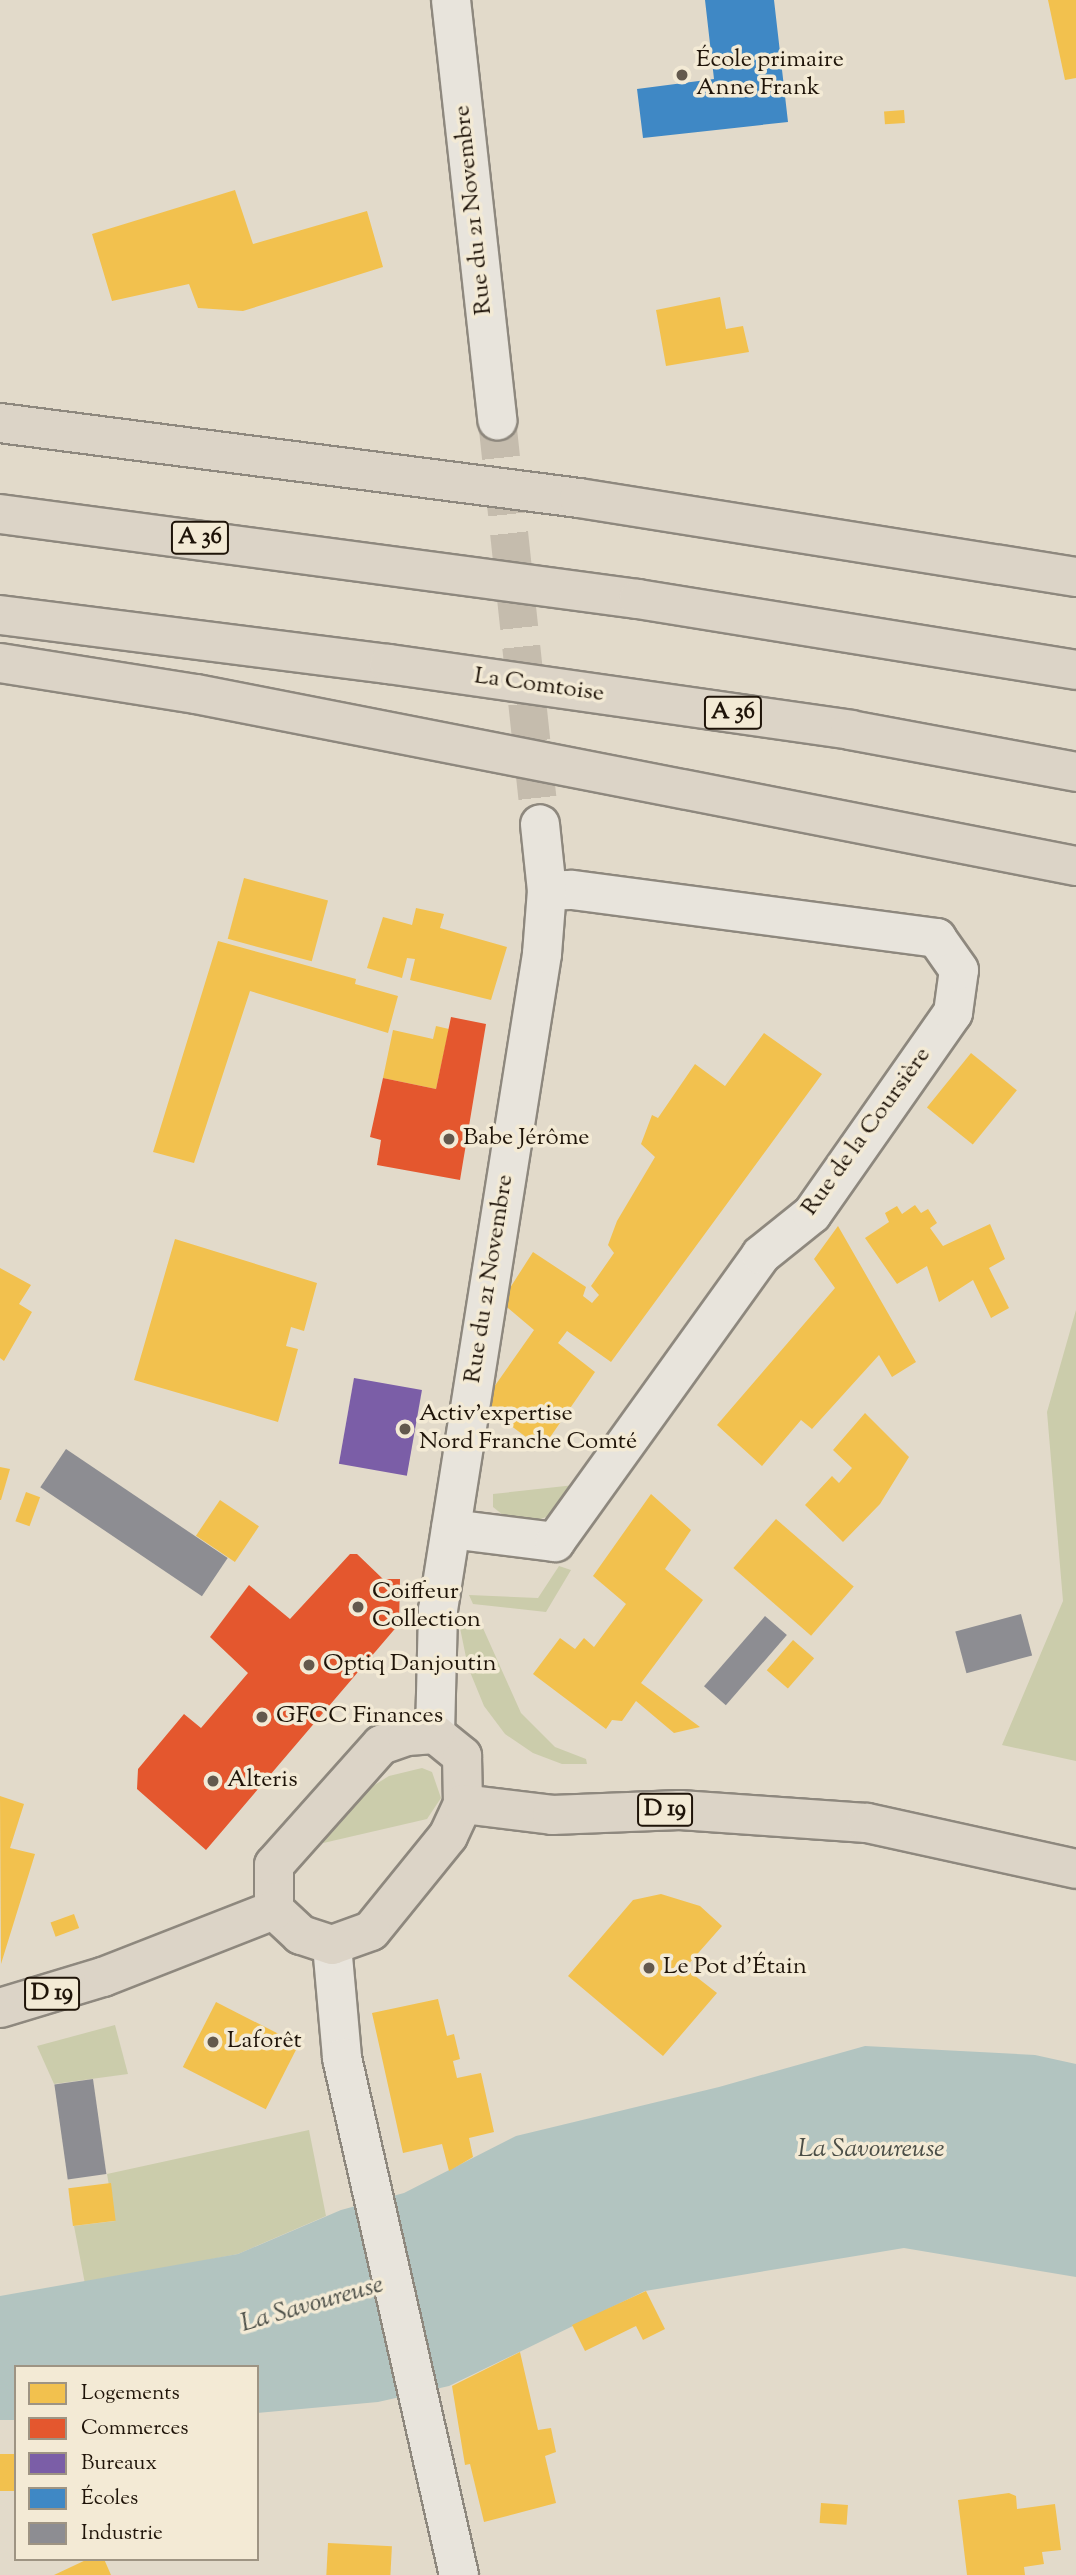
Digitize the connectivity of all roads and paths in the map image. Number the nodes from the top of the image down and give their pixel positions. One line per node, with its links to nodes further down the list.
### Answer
1 (451, 0): 2 (street, Rue du 21 Novembre)
2 (497, 420)
3 (0, 423): 5 (main road)
4 (0, 513): 10 (main road, A 36)
5 (1012, 565): 6 (main road); 7 (main road)
6 (1076, 569)
7 (1076, 577)
8 (0, 615): 11 (main road, La Comtoise / A 36)
9 (0, 663): 13 (main road)
10 (1076, 670)
11 (1076, 772)
12 (540, 824): 14 (street, Rue du 21 Novembre)
13 (1076, 866)
14 (547, 891): 15 (street, Rue du 21 Novembre); 15 (street, Rue de la Coursière)
15 (451, 1529): 16 (street, Rue du 21 Novembre)
16 (435, 1734): 17 (main road); 19 (main road)
17 (463, 1804): 18 (main road, D 19); 20 (main road)
18 (1076, 1869)
19 (274, 1910): 20 (main road); 21 (main road, D 19)
20 (332, 1945): 22 (street)
21 (0, 2008)
22 (459, 2575)

